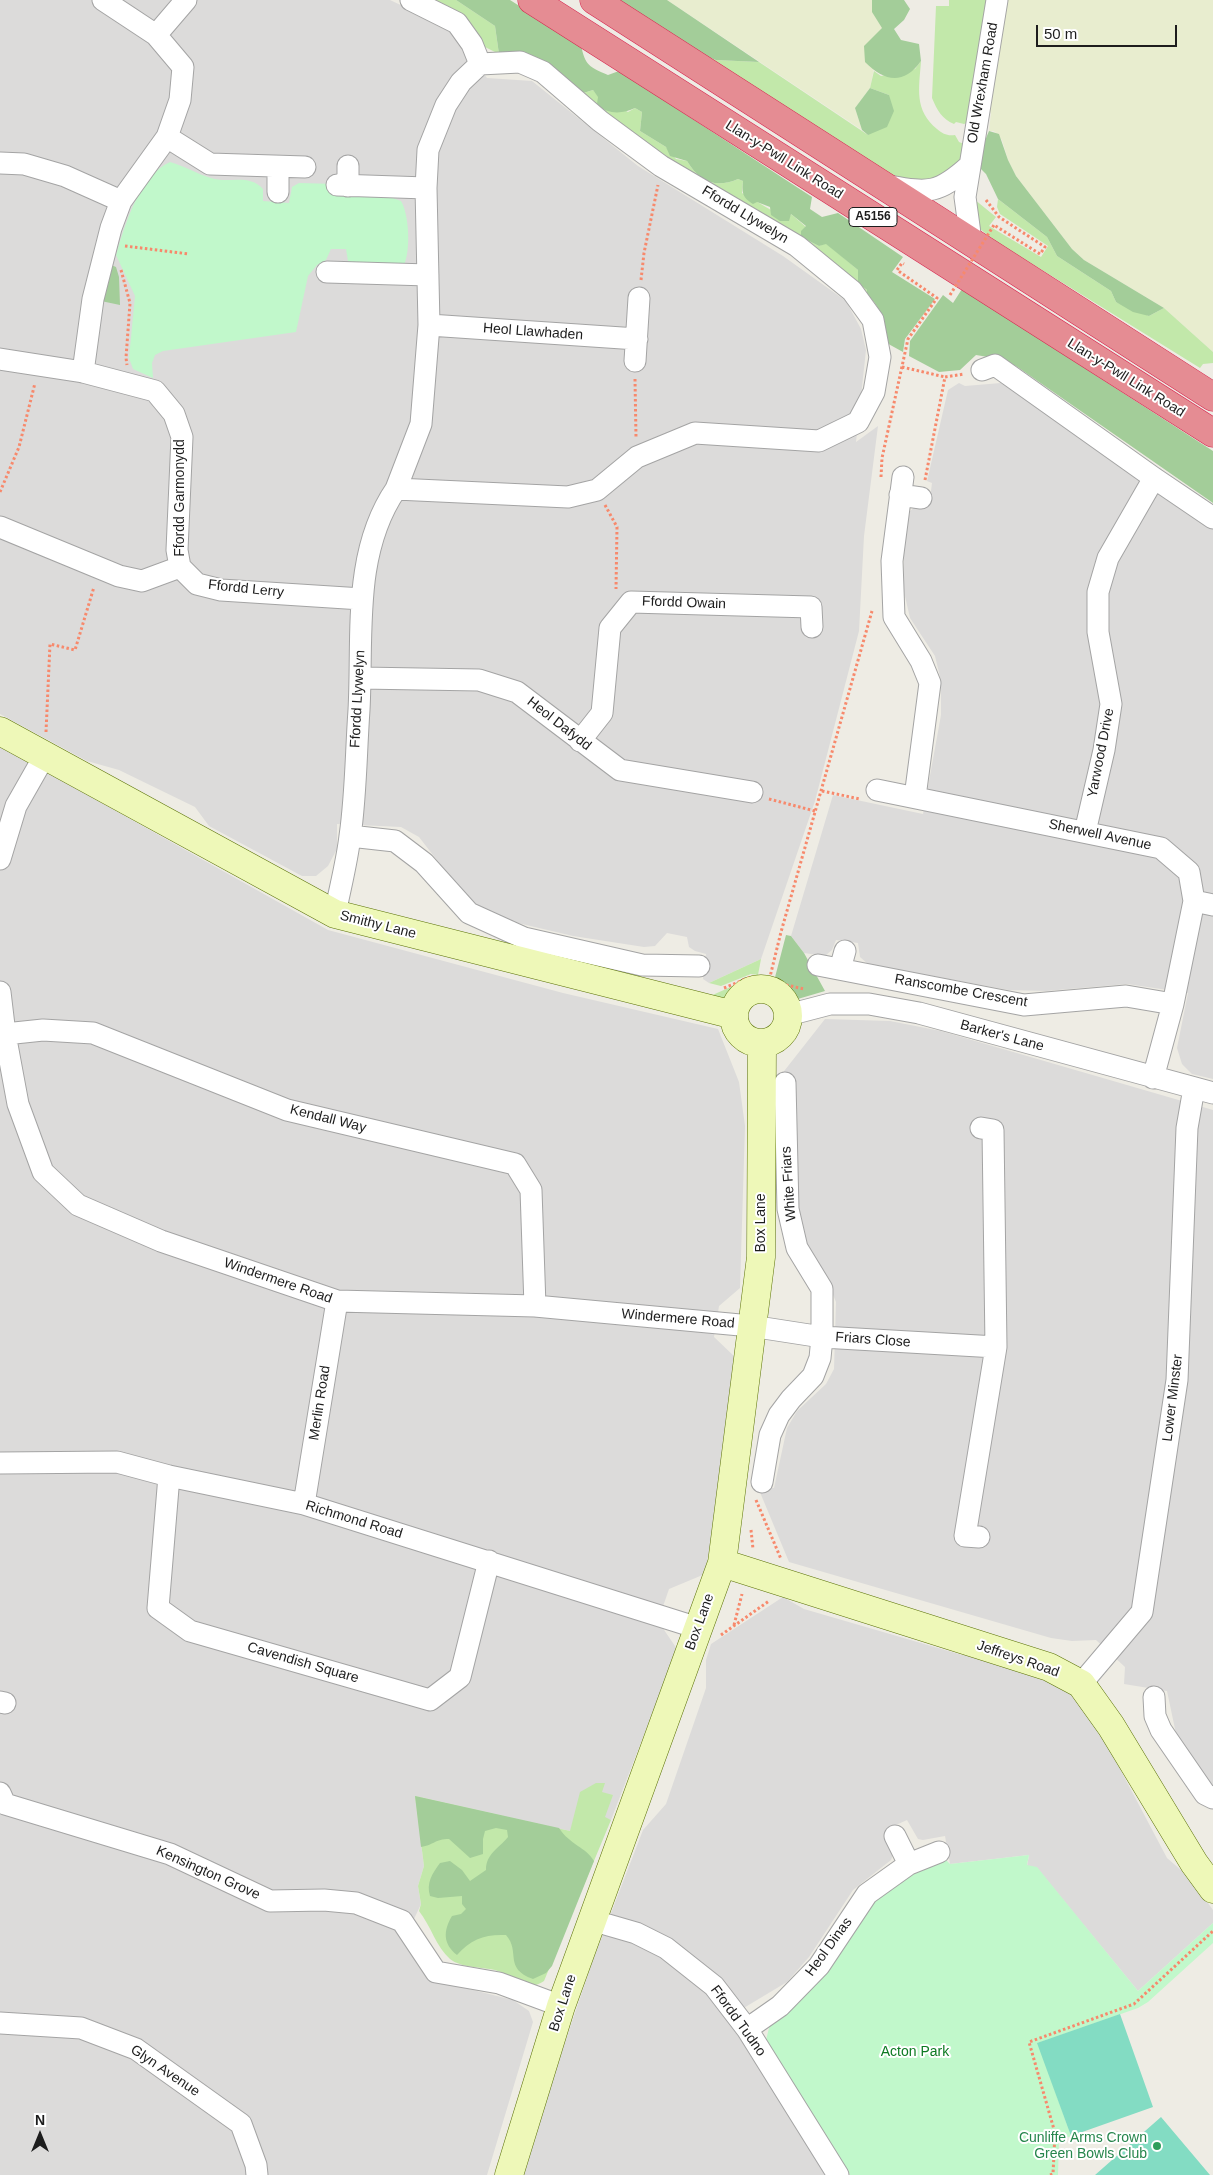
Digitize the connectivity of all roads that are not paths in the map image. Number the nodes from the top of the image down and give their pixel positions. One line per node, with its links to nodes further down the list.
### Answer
1 (103, 0): 7 (street)
2 (186, 0): 7 (street)
3 (411, 0): 8 (street)
4 (532, 0): 30 (highway, Llan-y-Pwll Link Road / A5156)
5 (594, 0): 15 (highway, A5156)
6 (997, 0): 11 (street, Old Wrexham Road)
7 (156, 36): 9 (street)
8 (480, 64): 16 (street, Ffordd Llywelyn); 32 (street, Ffordd Llywelyn)
9 (167, 137): 12 (street); 18 (street)
10 (0, 164): 18 (street)
11 (969, 166): 15 (street); 19 (street, Old Wrexham Road)
12 (278, 167): 13 (street); 17 (street)
13 (305, 167)
14 (345, 179): 16 (street)
15 (882, 184): 19 (highway, A5156)
16 (426, 188): 21 (street, Ffordd Llywelyn)
17 (278, 192)
18 (121, 201): 28 (street)
19 (970, 241): 29 (highway, A5156)
20 (336, 267): 21 (street)
21 (428, 275): 23 (street, Ffordd Llywelyn)
22 (639, 298): 24 (street)
23 (429, 325): 24 (street, Heol Llawhaden); 32 (street, Ffordd Llywelyn)
24 (636, 339): 26 (street)
25 (0, 359): 28 (street, Ffordd Garmonydd)
26 (635, 360)
27 (982, 370): 31 (street)
28 (84, 372): 36 (street, Ffordd Garmonydd)
29 (1213, 397)
30 (1213, 433)
31 (1154, 478): 34 (street); 46 (street, Yarwood Drive)
32 (396, 489): 37 (street, Ffordd Llywelyn)
33 (908, 490): 45 (street)
34 (1213, 518)
35 (0, 527): 36 (street)
36 (180, 567): 37 (street, Ffordd Lerry)
37 (362, 599): 39 (street, Ffordd Llywelyn)
38 (812, 627): 41 (street, Ffordd Owain)
39 (361, 678): 41 (street, Heol Dafydd); 47 (street, Ffordd Llywelyn)
40 (0, 731): 42 (street, Smithy Lane)
41 (580, 741): 44 (street, Heol Dafydd)
42 (45, 755): 48 (street); 50 (street, Smithy Lane)
43 (877, 790): 45 (street, Sherwell Avenue)
44 (752, 792)
45 (915, 797): 46 (street, Sherwell Avenue)
46 (1085, 832): 49 (street, Sherwell Avenue)
47 (350, 836): 50 (street, Ffordd Llywelyn); 52 (street)
48 (0, 860)
49 (1204, 903): 54 (street, Sherwell Avenue)
50 (335, 914): 55 (street, Smithy Lane)
51 (818, 965): 54 (street, Ranscombe Crescent)
52 (699, 966)
53 (0, 992): 57 (street, Windermere Road)
54 (1173, 1004): 59 (street, Sherwell Avenue)
55 (734, 1014): 56 (street); 58 (street)
56 (788, 1015): 58 (street); 59 (street, Barker's Lane)
57 (5, 1034): 62 (street, Windermere Road); 65 (street, Kendall Way)
58 (762, 1043): 66 (street, Box Lane)
59 (1153, 1078): 61 (street, Barker's Lane)
60 (786, 1083): 67 (street, White Friars)
61 (1204, 1090): 77 (street, Lower Minster)
62 (9, 1104): 64 (street, Windermere Road)
63 (994, 1130): 68 (street)
64 (337, 1301): 65 (street, Windermere Road); 72 (street, Merlin Road)
65 (535, 1306): 66 (street, Windermere Road)
66 (752, 1326): 67 (street, Friars Close); 75 (street, Box Lane)
67 (822, 1337): 68 (street, Friars Close); 71 (street, White Friars)
68 (996, 1348): 73 (street)
69 (0, 1463): 70 (street, Richmond Road)
70 (170, 1476): 72 (street, Richmond Road); 74 (street, Cavendish Square)
71 (759, 1490)
72 (304, 1504): 74 (street, Richmond Road)
73 (964, 1537)
74 (489, 1561): 76 (street, Richmond Road)
75 (722, 1563): 76 (street, Box Lane); 77 (street, Jeffreys Road)
76 (709, 1631): 85 (street, Box Lane)
77 (1082, 1684): 84 (street, Jeffreys Road)
78 (1154, 1697): 79 (street)
79 (1213, 1798)
80 (2, 1804): 86 (street, Kensington Grove)
81 (895, 1836): 83 (street)
82 (939, 1852): 83 (street, Heol Dinas)
83 (908, 1864): 88 (street, Heol Dinas)
84 (1213, 1889)
85 (591, 1920): 86 (street, Box Lane); 88 (street, Ffordd Tudno)
86 (561, 2006): 90 (street, Box Lane)
87 (0, 2023): 89 (street, Glyn Avenue)
88 (747, 2029): 91 (street, Ffordd Tudno)
89 (257, 2175)
90 (509, 2175)
91 (838, 2175)

